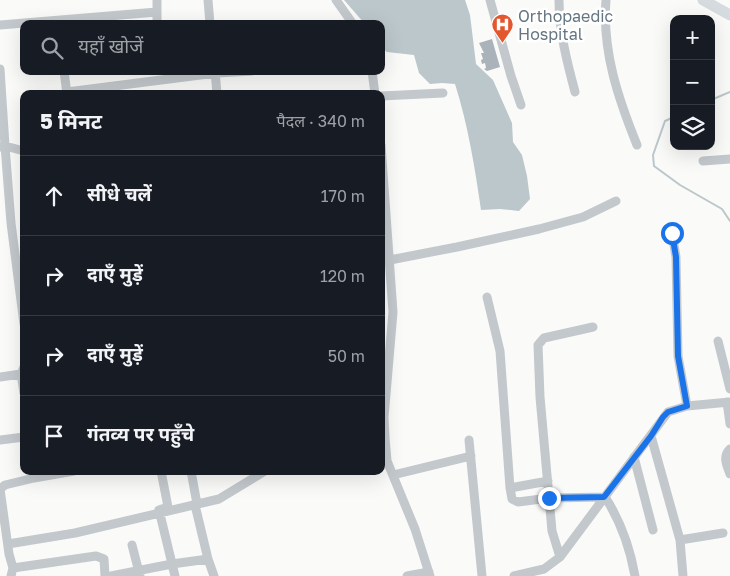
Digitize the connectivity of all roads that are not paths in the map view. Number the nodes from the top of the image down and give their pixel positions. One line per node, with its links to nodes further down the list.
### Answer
1 (157, 0): 8 (street)
2 (208, 0): 12 (street)
3 (336, 0): 13 (street)
4 (490, 0): 29 (street)
5 (559, 0): 26 (street)
6 (606, 0): 30 (street)
7 (703, 0): 9 (main road)
8 (157, 12): 10 (street); 11 (street)
9 (730, 15)
10 (78, 20)
11 (157, 20)
12 (210, 20)
13 (350, 20)
14 (20, 24): 15 (street)
15 (0, 25)
16 (0, 69): 31 (street)
17 (65, 75): 22 (street)
18 (173, 75): 21 (street)
19 (215, 75): 24 (street)
20 (373, 75): 25 (street)
21 (159, 76): 23 (street)
22 (67, 90)
23 (83, 90)
24 (217, 90)
25 (374, 90)
26 (575, 92)
27 (443, 93): 28 (street)
28 (385, 96)
29 (521, 105)
30 (637, 145)
31 (2, 147): 32 (street); 39 (street)
32 (20, 149)
33 (730, 159): 34 (street)
34 (703, 161)
35 (385, 196): 38 (street)
36 (616, 201): 38 (street)
37 (672, 233): 50 (street)
38 (390, 260): 42 (street)
39 (20, 294)
40 (487, 297): 67 (street)
41 (593, 327): 66 (street)
42 (392, 332): 43 (street); 49 (street)
43 (385, 334)
44 (718, 341): 47 (street)
45 (20, 371): 46 (street)
46 (0, 377)
47 (730, 389)
48 (728, 402): 50 (street); 51 (street)
49 (385, 406)
50 (687, 406): 53 (street)
51 (730, 424)
52 (385, 427): 65 (street)
53 (651, 436): 59 (street); 75 (street)
54 (20, 438): 55 (street)
55 (0, 440)
56 (469, 440): 58 (street)
57 (730, 450): 60 (street)
58 (471, 456): 65 (street); 90 (street)
59 (634, 457): 68 (street); 73 (street)
60 (730, 474)
61 (34, 475): 70 (street)
62 (163, 475): 72 (street)
63 (192, 475): 71 (street)
64 (259, 475): 71 (street)
65 (393, 476): 84 (street)
66 (548, 481): 67 (street); 69 (street)
67 (510, 488): 69 (street)
68 (604, 497): 69 (street); 79 (street); 92 (street)
69 (549, 498): 79 (street)
70 (1, 501): 76 (street)
71 (196, 504): 72 (street); 80 (street)
72 (160, 514): 76 (street); 81 (street)
73 (654, 530)
74 (723, 533): 75 (street)
75 (680, 540): 93 (street)
76 (8, 544): 78 (street)
77 (132, 545): 83 (street)
78 (5, 554): 82 (street)
79 (560, 556): 91 (street)
80 (208, 559): 81 (street); 88 (street)
81 (172, 564): 83 (street); 87 (street)
82 (12, 572): 85 (street)
83 (140, 573): 86 (street)
84 (430, 574): 89 (street)
85 (105, 576)
86 (111, 576)
87 (175, 576)
88 (214, 576)
89 (407, 576)
90 (482, 576)
91 (514, 576)
92 (635, 576)
93 (683, 576)

